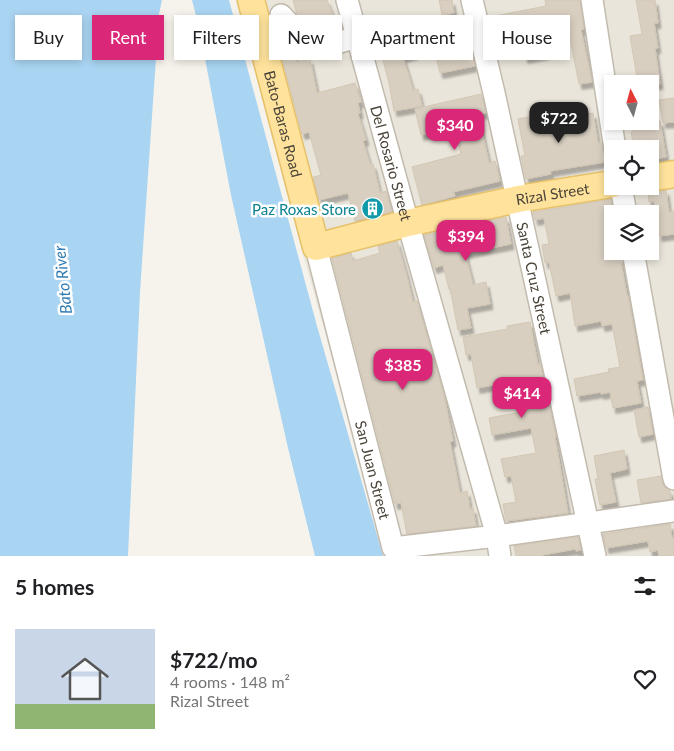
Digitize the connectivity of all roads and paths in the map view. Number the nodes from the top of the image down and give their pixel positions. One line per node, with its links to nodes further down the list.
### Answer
1 (251, 0): 13 (main road, Bato-Baras Road)
2 (347, 0): 5 (street, Del Rosario Street)
3 (472, 0): 11 (street, Santa Cruz Street)
4 (592, 0): 7 (street)
5 (352, 17)
6 (364, 60): 12 (street, Del Rosario Street)
7 (614, 140)
8 (674, 174): 9 (main road)
9 (659, 176)
10 (604, 185): 11 (main road, Rizal Street)
11 (518, 199): 12 (main road, Rizal Street); 17 (street, Santa Cruz Street)
12 (408, 223): 13 (main road, Rizal Street); 18 (street, Del Rosario Street)
13 (316, 247): 18 (street, San Juan Street)
14 (635, 260): 15 (street)
15 (674, 479)
16 (674, 511): 17 (street)
17 (587, 523): 18 (street); 19 (street, Santa Cruz Street)
18 (498, 546)
19 (595, 556)

